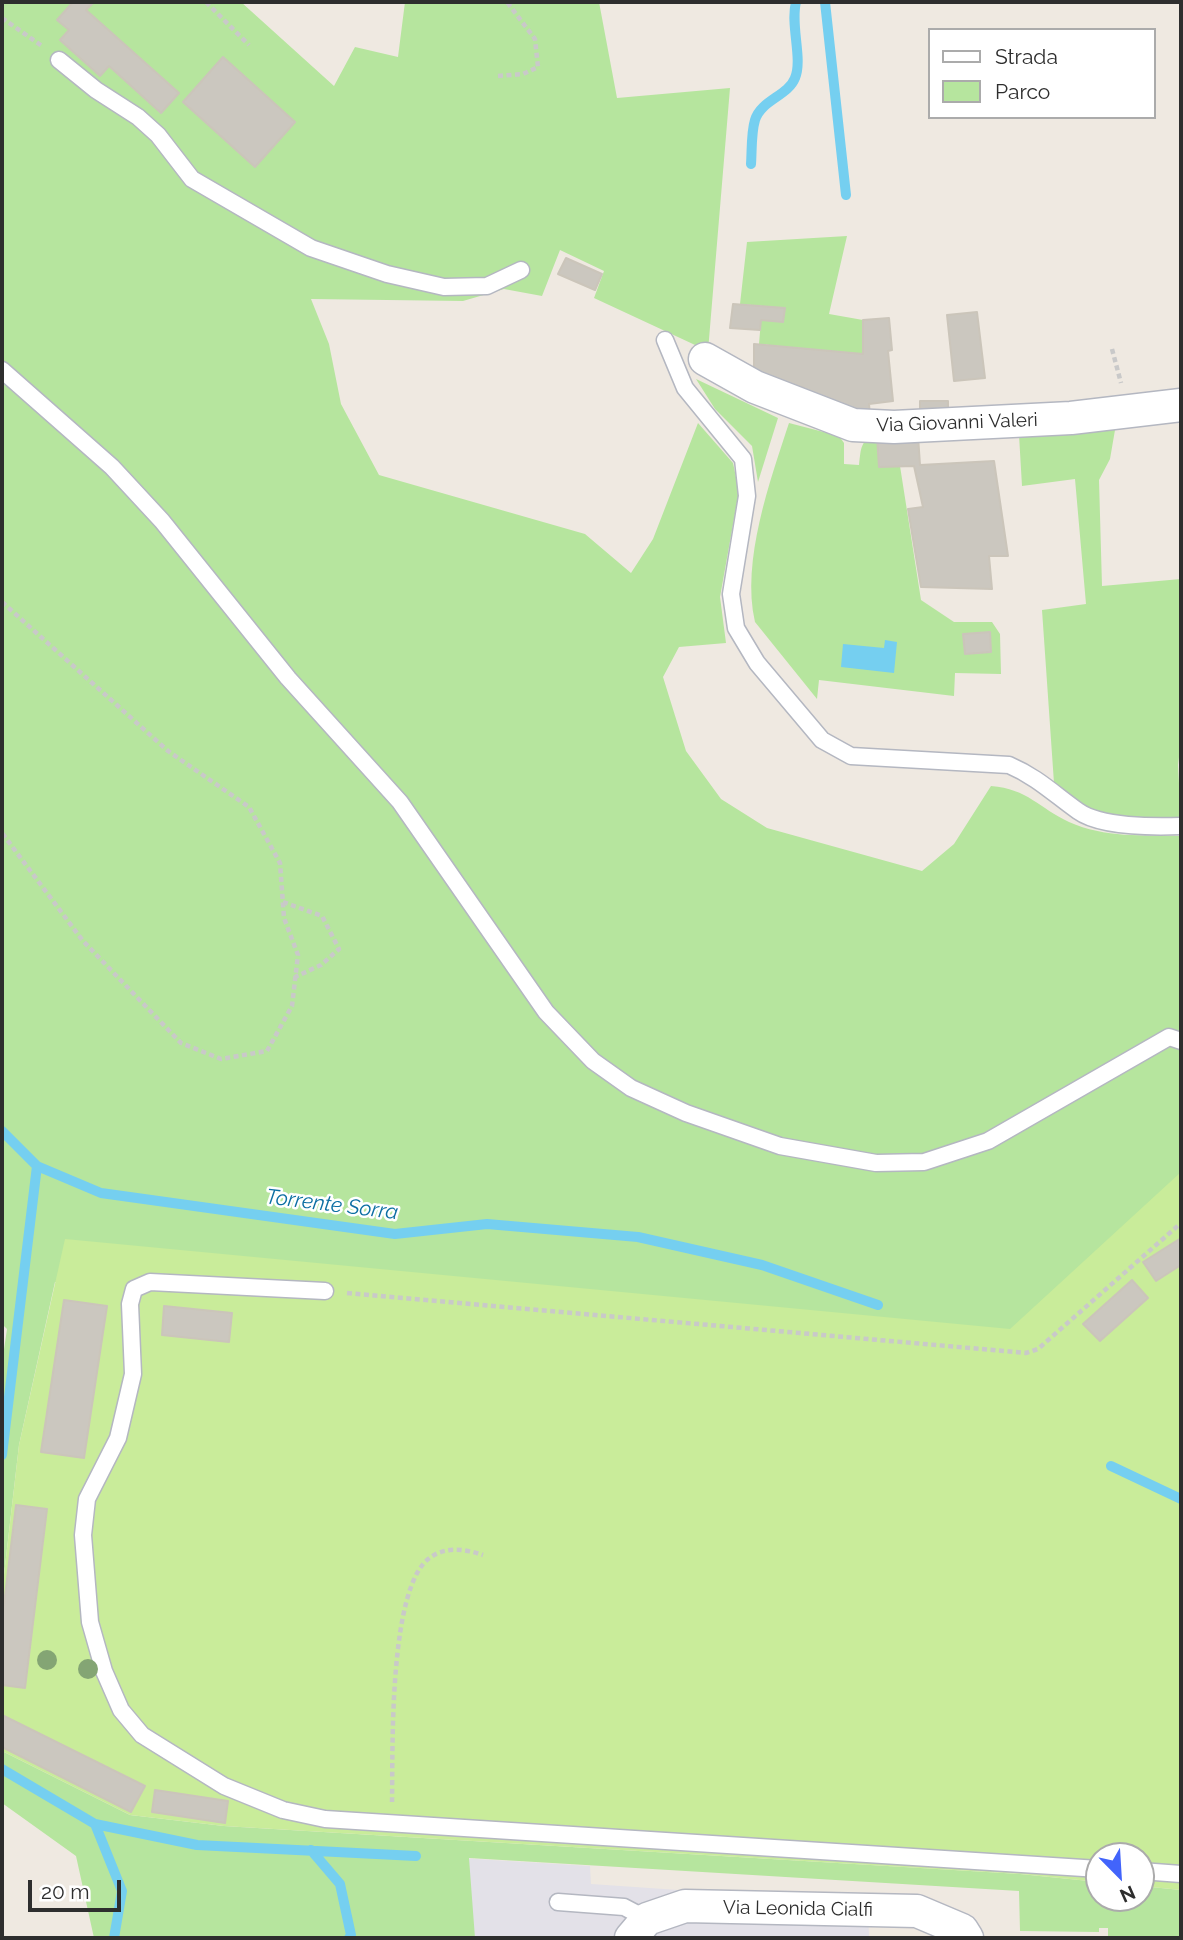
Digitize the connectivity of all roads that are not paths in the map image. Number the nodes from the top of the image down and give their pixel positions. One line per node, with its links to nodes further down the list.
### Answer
1 (59, 60): 2 (lane)
2 (521, 270)
3 (665, 341): 7 (lane)
4 (705, 359): 6 (street, Via Giovanni Valeri)
5 (2, 370): 8 (lane)
6 (1181, 405)
7 (1181, 826)
8 (1181, 1041)
9 (325, 1291): 10 (lane)
10 (1085, 1868)
11 (1155, 1872): 12 (lane)
12 (1181, 1874)
13 (558, 1902): 14 (lane)
14 (639, 1929): 15 (street, Via Leonida Cialfi)
15 (967, 1938)

